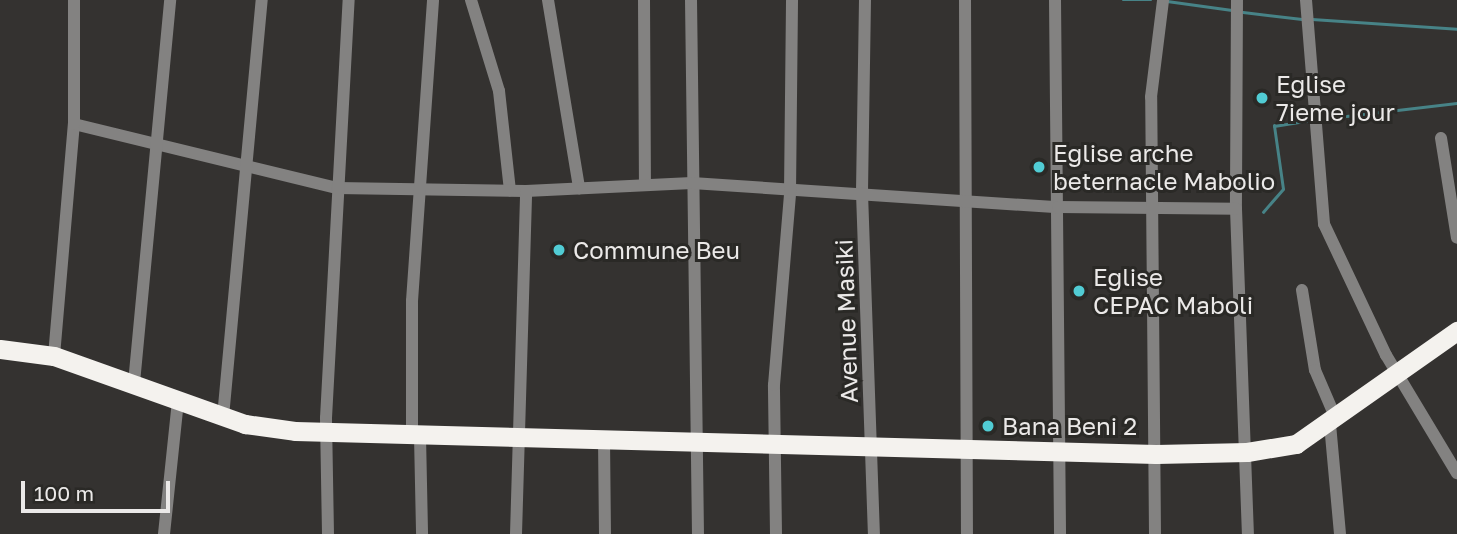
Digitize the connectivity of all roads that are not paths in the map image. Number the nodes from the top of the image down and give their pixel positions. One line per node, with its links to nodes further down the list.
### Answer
1 (74, 0): 17 (street)
2 (170, 0): 19 (street)
3 (262, 0): 20 (street)
4 (349, 0): 23 (street)
5 (433, 0): 26 (street)
6 (471, 0): 25 (street)
7 (548, 0): 24 (street)
8 (644, 0): 22 (street)
9 (691, 0): 21 (street)
10 (792, 0): 28 (street)
11 (865, 0): 29 (street, Avenue Masiki)
12 (965, 0): 30 (street)
13 (1055, 0): 31 (street)
14 (1306, 0): 39 (street)
15 (1163, 2): 33 (street)
16 (1236, 8): 32 (street)
17 (74, 124): 19 (street); 38 (street)
18 (1441, 138): 34 (street)
19 (159, 144): 20 (street); 40 (street)
20 (249, 170): 23 (street); 42 (street)
21 (692, 183): 22 (street); 28 (street); 48 (street)
22 (645, 185): 24 (street)
23 (337, 188): 26 (street); 44 (street)
24 (579, 188): 27 (street)
25 (510, 190): 26 (street); 27 (street)
26 (420, 191): 46 (street)
27 (526, 191): 45 (street)
28 (790, 192): 29 (street); 49 (street)
29 (862, 193): 30 (street); 50 (street, Avenue Masiki)
30 (967, 200): 31 (street); 51 (street)
31 (1058, 207): 33 (street); 52 (street)
32 (1236, 209): 33 (street); 53 (street)
33 (1149, 211): 54 (street)
34 (1457, 238)
35 (1302, 290): 43 (street)
36 (1457, 331): 39 (highway)
37 (0, 349): 38 (highway)
38 (54, 356): 40 (highway)
39 (1399, 375): 43 (highway); 55 (street)
40 (134, 383): 41 (highway)
41 (178, 400): 42 (highway); 56 (street)
42 (223, 417): 44 (highway)
43 (1333, 422): 53 (highway); 68 (street)
44 (326, 434): 46 (highway); 57 (street)
45 (514, 435): 46 (highway); 47 (highway); 59 (street)
46 (416, 436): 58 (street)
47 (604, 439): 48 (highway); 60 (street)
48 (696, 443): 49 (highway); 61 (street)
49 (774, 446): 50 (highway); 62 (street)
50 (872, 447): 51 (highway); 63 (street, Avenue Masiki)
51 (963, 447): 52 (highway); 64 (street)
52 (1058, 450): 54 (highway); 65 (street)
53 (1247, 452): 54 (highway); 67 (street)
54 (1156, 454): 66 (street)
55 (1457, 473)
56 (164, 534)
57 (328, 534)
58 (422, 534)
59 (516, 534)
60 (605, 534)
61 (698, 534)
62 (776, 534)
63 (874, 534)
64 (967, 534)
65 (1060, 534)
66 (1155, 534)
67 (1248, 534)
68 (1340, 534)

